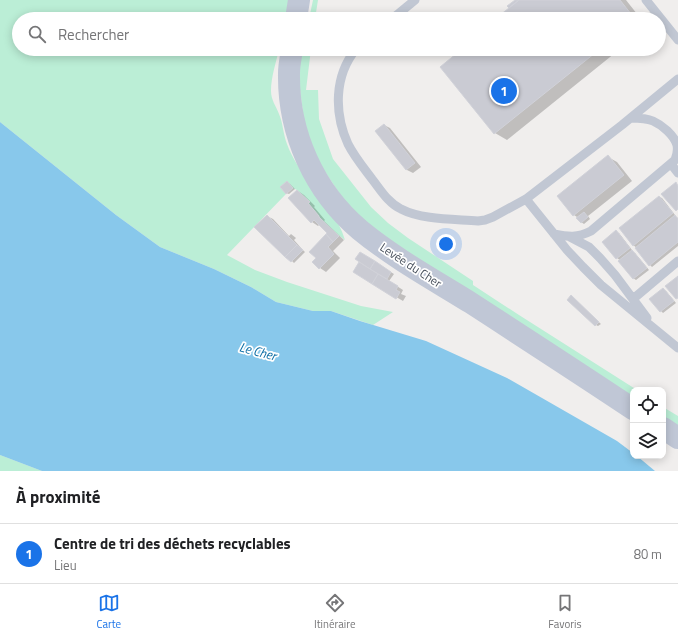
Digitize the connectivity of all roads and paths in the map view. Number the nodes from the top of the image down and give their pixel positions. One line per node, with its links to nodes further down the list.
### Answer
1 (299, 0): 4 (street)
2 (415, 0): 5 (lane)
3 (646, 0): 6 (lane)
4 (297, 12)
5 (400, 12)
6 (656, 12)
7 (666, 25): 8 (lane)
8 (678, 40)
9 (291, 56): 22 (street, Levée du Cher)
10 (351, 56): 15 (lane)
11 (678, 79): 12 (lane)
12 (631, 118): 13 (lane); 15 (lane)
13 (671, 164): 14 (lane); 17 (lane)
14 (678, 173)
15 (526, 199): 16 (lane)
16 (554, 234): 17 (lane); 20 (lane)
17 (570, 237): 19 (lane)
18 (678, 261): 19 (lane)
19 (633, 299): 20 (lane)
20 (654, 329): 21 (lane)
21 (678, 348)
22 (630, 406)
23 (666, 430): 24 (street)
24 (678, 438)

